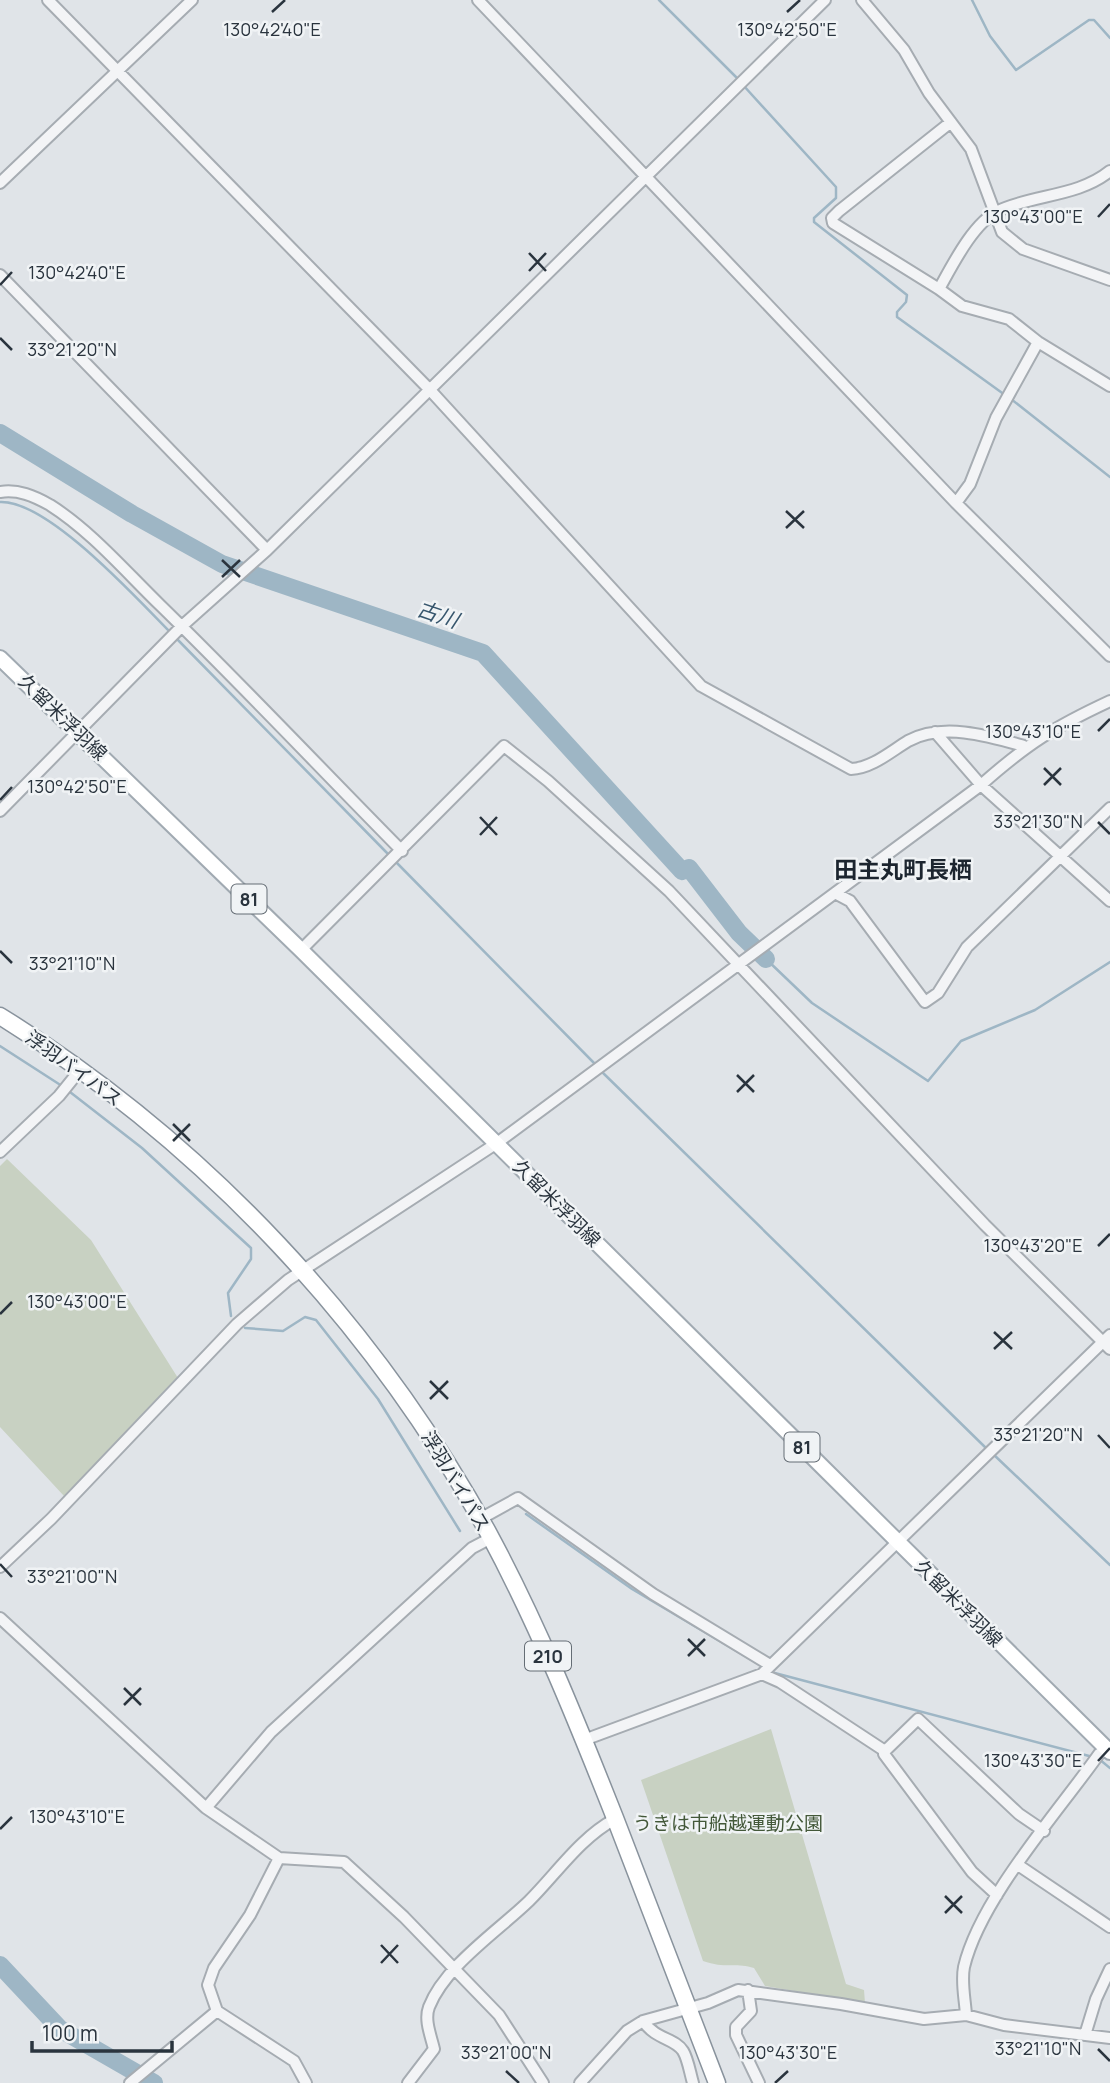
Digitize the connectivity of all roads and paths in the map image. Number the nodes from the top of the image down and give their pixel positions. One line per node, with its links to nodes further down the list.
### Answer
1 (48, 0): 6 (street)
2 (192, 0): 6 (street)
3 (478, 0): 9 (street)
4 (825, 0): 9 (street)
5 (862, 0): 7 (street)
6 (118, 71): 10 (street); 17 (street)
7 (951, 122): 11 (street); 14 (street)
8 (1110, 171): 11 (street)
9 (647, 178): 17 (street); 19 (street)
10 (0, 183)
11 (995, 212): 13 (street); 14 (street)
12 (0, 275): 20 (street)
13 (1110, 280)
14 (939, 289): 15 (street)
15 (1038, 342): 16 (street); 19 (street)
16 (1110, 386)
17 (430, 390): 20 (street); 26 (street)
18 (0, 492): 21 (street)
19 (956, 503): 22 (street)
20 (267, 550): 21 (street)
21 (181, 626): 25 (street); 31 (street)
22 (1110, 656)
23 (0, 658): 25 (main road, 久留米浮羽線 / 81)
24 (1110, 701): 27 (street)
25 (78, 732): 30 (street); 35 (main road, 久留米浮羽線 / 81)
26 (935, 732): 27 (street); 28 (street)
27 (1024, 746): 28 (street)
28 (981, 785): 32 (street); 33 (street)
29 (1110, 808): 32 (street)
30 (0, 811)
31 (402, 851): 35 (street); 36 (street)
32 (1058, 856): 33 (street); 34 (street)
33 (835, 893): 36 (street)
34 (1110, 901)
35 (301, 950): 39 (main road, 久留米浮羽線 / 81)
36 (738, 965): 39 (street); 42 (street)
37 (0, 1016): 38 (highway, 浮羽バイパス / 210)
38 (80, 1070): 40 (street); 41 (highway, 浮羽バイパス / 210)
39 (497, 1143): 41 (street); 45 (main road, 久留米浮羽線 / 81)
40 (0, 1152)
41 (302, 1271): 43 (highway, 浮羽バイパス / 210); 46 (street)
42 (1108, 1342): 45 (street)
43 (480, 1519): 44 (highway, 浮羽バイパス / 210); 48 (street)
44 (491, 1538): 49 (highway, 浮羽バイパス / 210); 52 (street)
45 (898, 1542): 48 (street); 51 (main road, 久留米浮羽線 / 81)
46 (0, 1567)
47 (0, 1618): 52 (street)
48 (766, 1669): 49 (street); 50 (street)
49 (584, 1740): 53 (highway, 浮羽バイパス / 210)
50 (885, 1751): 54 (street); 57 (street)
51 (1104, 1752): 54 (street)
52 (205, 1808): 55 (street)
53 (615, 1819): 60 (street); 62 (highway, 浮羽バイパス / 210)
54 (1044, 1831): 56 (street)
55 (279, 1858): 60 (street); 63 (street)
56 (1018, 1865): 57 (street); 58 (street)
57 (998, 1895): 64 (street)
58 (1110, 1927)
59 (1110, 1969): 66 (street)
60 (453, 1971): 70 (street); 71 (street)
61 (748, 1990): 62 (street); 64 (street); 75 (street)
62 (689, 2008): 65 (street); 74 (highway, 浮羽バイパス / 210)
63 (217, 2011): 68 (street); 69 (street)
64 (966, 2015): 66 (street)
65 (643, 2021): 72 (street); 73 (street)
66 (1085, 2035): 67 (street)
67 (1110, 2038)
68 (131, 2082)
69 (306, 2083)
70 (408, 2083)
71 (543, 2083)
72 (580, 2083)
73 (693, 2083)
74 (717, 2083)
75 (759, 2083)

